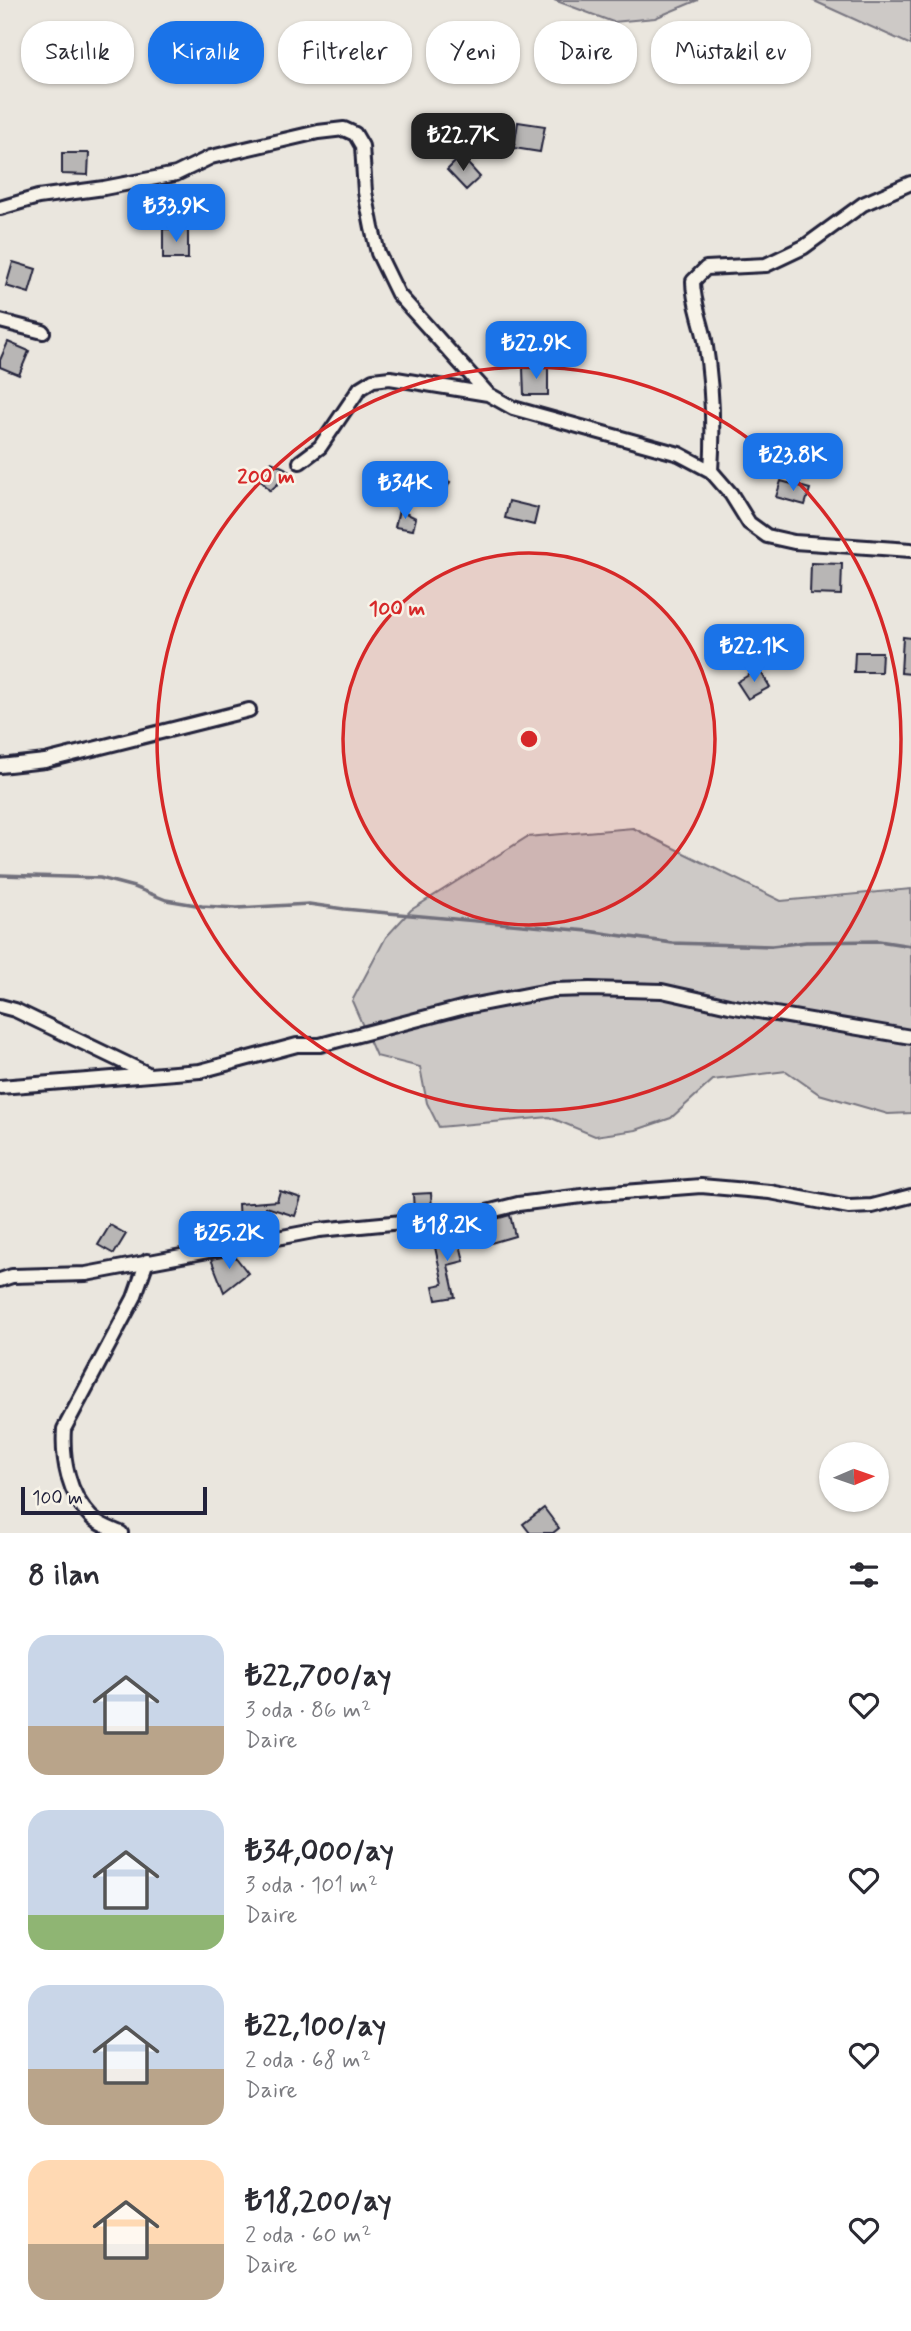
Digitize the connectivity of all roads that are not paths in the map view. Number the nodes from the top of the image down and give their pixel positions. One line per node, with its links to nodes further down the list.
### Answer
1 (911, 183): 7 (street)
2 (0, 208): 5 (street)
3 (0, 321): 4 (street)
4 (43, 332)
5 (488, 394): 6 (street); 7 (street)
6 (300, 462)
7 (711, 471): 8 (street)
8 (911, 550)
9 (249, 710): 10 (street)
10 (0, 766)
11 (0, 1006): 13 (street)
12 (911, 1037): 13 (street)
13 (148, 1074): 14 (street)
14 (0, 1087)
15 (911, 1196): 16 (street)
16 (147, 1261): 17 (street); 18 (street)
17 (0, 1280)
18 (121, 1533)

